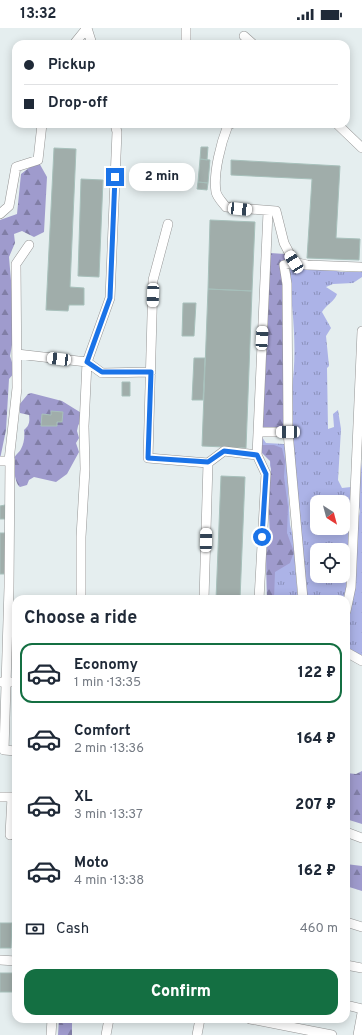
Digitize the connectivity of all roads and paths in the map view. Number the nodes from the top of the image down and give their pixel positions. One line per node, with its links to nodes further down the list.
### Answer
1 (87, 28): 4 (street); 5 (street)
2 (186, 28): 6 (street)
3 (244, 36): 7 (street)
4 (77, 40)
5 (91, 40)
6 (186, 40)
7 (248, 40)
8 (42, 128): 14 (street)
9 (116, 128): 21 (street)
10 (227, 128): 13 (street)
11 (341, 128): 12 (street)
12 (362, 148)
13 (268, 212): 17 (street); 23 (street)
14 (0, 214)
15 (168, 224): 22 (street)
16 (29, 245): 20 (street)
17 (294, 262): 18 (street); 24 (street)
18 (360, 267)
19 (362, 331): 33 (street)
20 (18, 354): 21 (street); 26 (street)
21 (87, 362): 22 (street); 29 (street)
22 (151, 372): 28 (street)
23 (258, 432): 24 (street); 25 (street)
24 (288, 432): 32 (street)
25 (257, 455): 28 (street); 31 (street)
26 (10, 458): 27 (street); 36 (street)
27 (0, 461)
28 (208, 462): 30 (street)
29 (81, 595)
30 (204, 595)
31 (260, 595)
32 (303, 595)
33 (349, 595)
34 (350, 654): 35 (street)
35 (362, 661)
36 (3, 682): 37 (street)
37 (12, 751)
38 (0, 797): 39 (street)
39 (12, 797)
40 (12, 816): 42 (street)
41 (350, 834): 43 (street)
42 (10, 835)
43 (362, 838)
44 (350, 923): 45 (street)
45 (362, 927)
46 (0, 960): 47 (street)
47 (12, 961)
48 (350, 966): 49 (street)
49 (362, 968)
50 (350, 1006): 51 (street)
51 (362, 1009)
52 (362, 1013): 61 (street)
53 (52, 1023): 57 (street)
54 (108, 1023): 58 (street)
55 (199, 1023): 59 (street)
56 (270, 1023): 60 (street)
57 (51, 1035)
58 (106, 1035)
59 (197, 1035)
60 (332, 1035)
61 (358, 1035)

